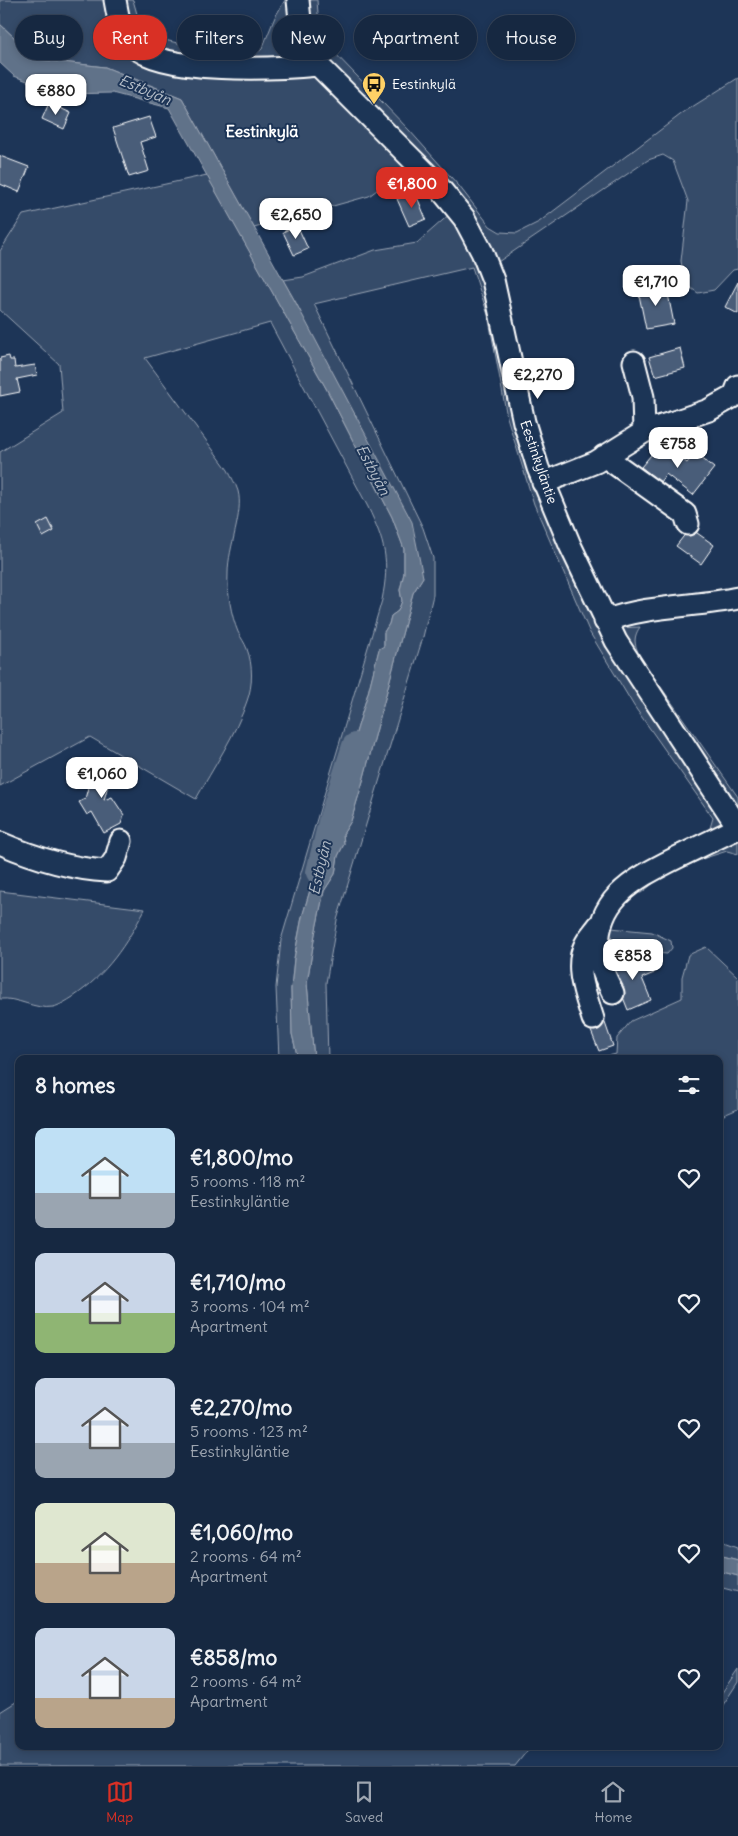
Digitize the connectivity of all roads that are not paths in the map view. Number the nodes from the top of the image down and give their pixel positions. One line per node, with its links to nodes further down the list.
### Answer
1 (115, 0): 3 (street)
2 (298, 0): 3 (street, Eestinkyläntie)
3 (318, 65): 8 (street, Eestinkyläntie)
4 (634, 362): 6 (street)
5 (738, 386): 6 (street)
6 (644, 432): 7 (street)
7 (604, 456): 8 (street); 9 (street)
8 (544, 482): 11 (street, Eestinkyläntie)
9 (688, 524)
10 (738, 598): 11 (street)
11 (605, 621): 12 (street, Eestinkyläntie)
12 (738, 827): 15 (street)
13 (121, 841): 14 (street)
14 (0, 843)
15 (599, 925): 16 (street); 17 (street)
16 (613, 993)
17 (593, 1019)

